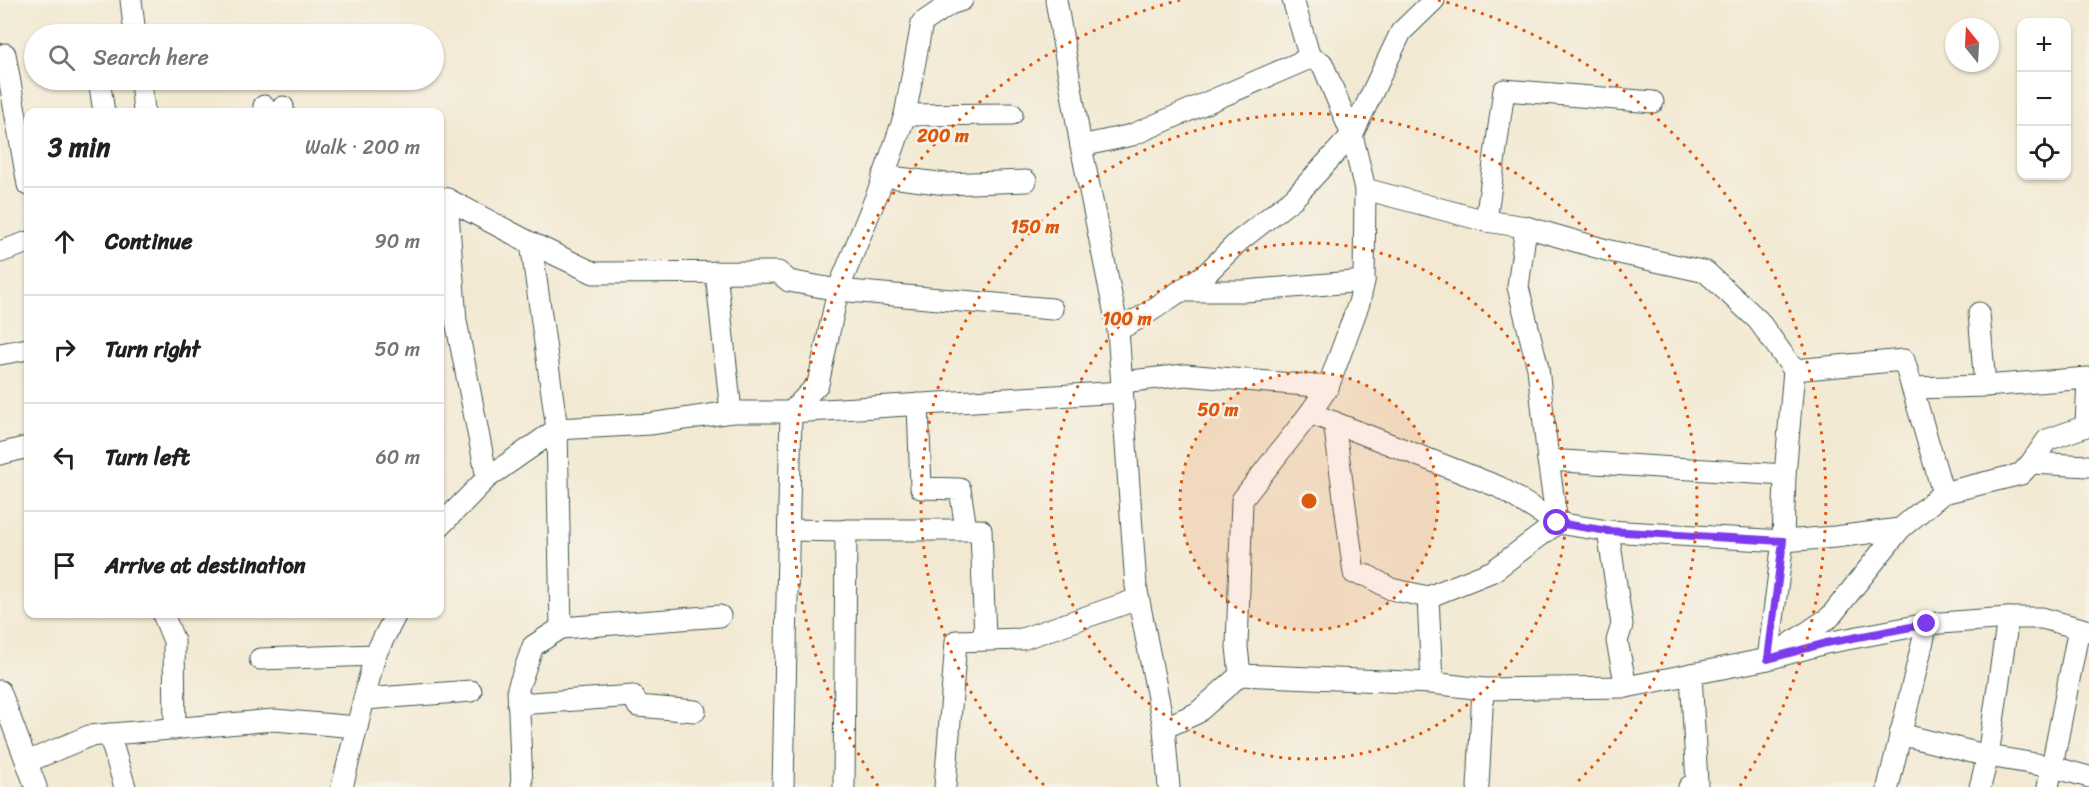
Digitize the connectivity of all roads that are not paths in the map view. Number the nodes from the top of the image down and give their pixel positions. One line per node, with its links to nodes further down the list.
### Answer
1 (131, 0): 6 (street)
2 (962, 0): 15 (street)
3 (1056, 0): 17 (street)
4 (1293, 0): 8 (street)
5 (1434, 0): 16 (street)
6 (134, 24)
7 (5, 54): 18 (street)
8 (1310, 58): 16 (street); 17 (street)
9 (101, 90): 12 (street)
10 (142, 90): 13 (street)
11 (1653, 102): 24 (street)
12 (103, 108)
13 (144, 108)
14 (1012, 114): 15 (street)
15 (905, 115): 19 (street)
16 (1352, 135): 21 (street); 32 (street)
17 (1082, 146): 35 (street)
18 (24, 162)
19 (883, 176): 20 (street); 31 (street)
20 (1026, 181)
21 (1365, 189): 24 (street); 30 (street)
22 (444, 199): 27 (street)
23 (444, 207): 56 (street)
24 (1486, 221): 25 (street)
25 (1526, 227): 38 (street); 52 (street)
26 (24, 243): 28 (street)
27 (531, 243): 29 (street); 49 (street)
28 (0, 252)
29 (716, 272): 31 (street); 44 (street)
30 (1364, 281): 32 (street); 41 (street)
31 (838, 290): 33 (street); 45 (street)
32 (1180, 291): 35 (street)
33 (1052, 309)
34 (1979, 313): 39 (street)
35 (1118, 330): 40 (street)
36 (24, 350): 37 (street)
37 (0, 354)
38 (1794, 370): 42 (street); 55 (street)
39 (1985, 386): 42 (street); 48 (street)
40 (1122, 387): 41 (street); 43 (street); 67 (street)
41 (1328, 387): 46 (street)
42 (1912, 388): 57 (street)
43 (918, 404): 45 (street); 60 (street)
44 (731, 412): 45 (street); 49 (street)
45 (791, 412): 62 (street)
46 (1310, 413): 47 (street); 80 (street)
47 (1334, 422): 59 (street); 66 (street)
48 (2088, 425): 53 (street)
49 (557, 429): 56 (street); 73 (street)
50 (24, 448): 51 (street)
51 (0, 454)
52 (1548, 460): 55 (street); 59 (street)
53 (2031, 463): 54 (street); 57 (street)
54 (2089, 466)
55 (1785, 475): 65 (street)
56 (487, 478): 58 (street)
57 (1943, 493): 61 (street)
58 (444, 522)
59 (1557, 523): 64 (street); 66 (street)
60 (966, 529): 63 (street); 75 (street)
61 (1900, 529): 65 (street); 78 (street)
62 (790, 530): 63 (street); 102 (street)
63 (846, 530): 103 (street)
64 (1608, 531): 65 (street); 82 (street)
65 (1783, 541): 78 (street)
66 (1428, 597): 81 (street)
67 (1138, 599): 75 (street); 90 (street)
68 (720, 616): 73 (street)
69 (165, 618): 91 (street)
70 (394, 618): 76 (street)
71 (2008, 618): 72 (street); 74 (street); 94 (street)
72 (1927, 624): 78 (street); 93 (street)
73 (561, 628): 87 (street)
74 (2084, 629): 96 (street)
75 (985, 639): 104 (street)
76 (375, 655): 77 (street); 86 (street)
77 (260, 659)
78 (1768, 659): 79 (street)
79 (1691, 674): 82 (street); 107 (street)
80 (1240, 675): 81 (street); 90 (street)
81 (1432, 683): 83 (street)
82 (1626, 687): 83 (street)
83 (1483, 689): 106 (street)
84 (471, 691): 86 (street)
85 (1, 696): 95 (street)
86 (365, 699): 89 (street)
87 (518, 704): 88 (street); 101 (street)
88 (695, 711)
89 (357, 727): 91 (street); 100 (street)
90 (1164, 728): 105 (street)
91 (175, 729): 92 (street)
92 (109, 734): 95 (street); 99 (street)
93 (1900, 734): 94 (street); 108 (street)
94 (1988, 756): 96 (street); 109 (street)
95 (27, 762): 98 (street)
96 (2050, 777): 97 (street)
97 (2089, 777)
98 (36, 787)
99 (125, 787)
100 (342, 787)
101 (522, 787)
102 (783, 787)
103 (844, 787)
104 (945, 787)
105 (1169, 787)
106 (1478, 787)
107 (1689, 787)
108 (1888, 787)
109 (1980, 787)

